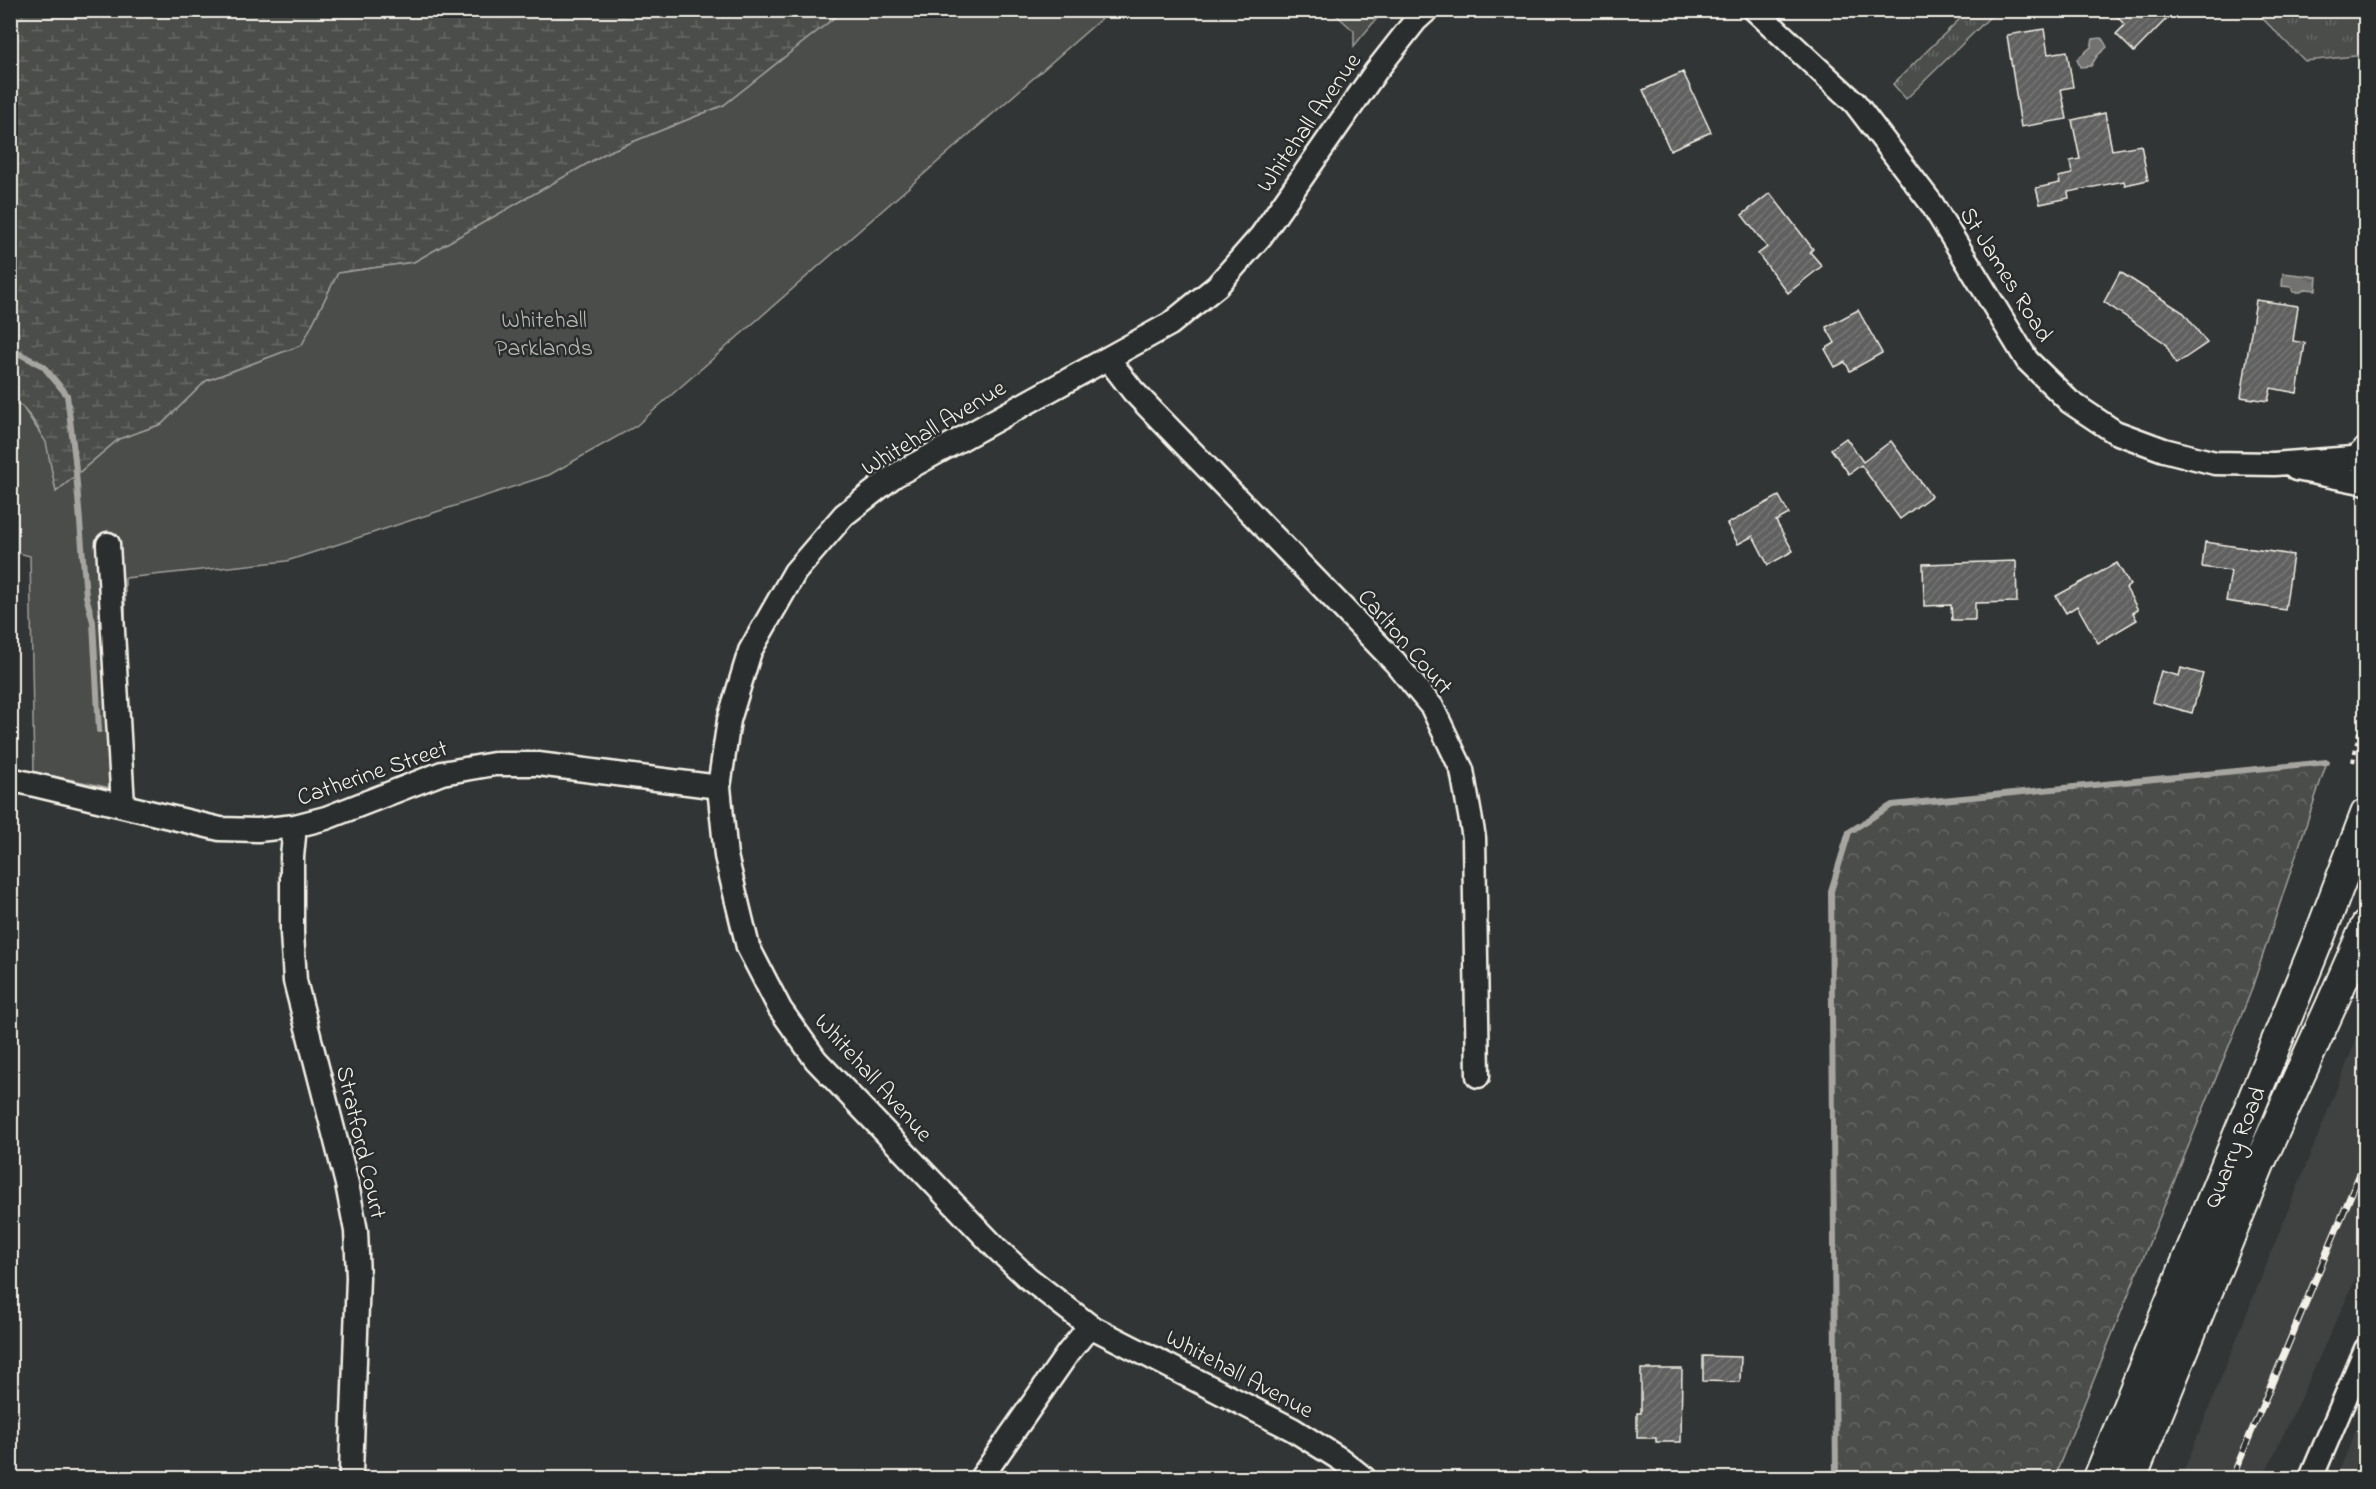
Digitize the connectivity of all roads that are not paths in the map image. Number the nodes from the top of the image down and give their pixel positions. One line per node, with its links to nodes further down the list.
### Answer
1 (1427, 10): 3 (street, Whitehall Avenue)
2 (1755, 10): 4 (street, St James Road)
3 (1109, 360): 7 (street, Whitehall Avenue); 12 (street, Carlton Court)
4 (2365, 463)
5 (108, 544): 8 (street)
6 (10, 779): 8 (street, Catherine Street)
7 (719, 786): 10 (street, Catherine Street); 13 (street, Whitehall Avenue)
8 (123, 806): 10 (street, Catherine Street)
9 (2366, 814): 18 (main road, Quarry Road)
10 (295, 826): 15 (street, Stratford Court)
11 (2366, 927): 19 (main road, Quarry Road)
12 (1478, 1077)
13 (1090, 1326): 16 (street); 17 (street, Whitehall Avenue)
14 (2366, 1349): 20 (street)
15 (351, 1472)
16 (981, 1479)
17 (1364, 1479)
18 (2099, 1479)
19 (2132, 1479)
20 (2311, 1479)

